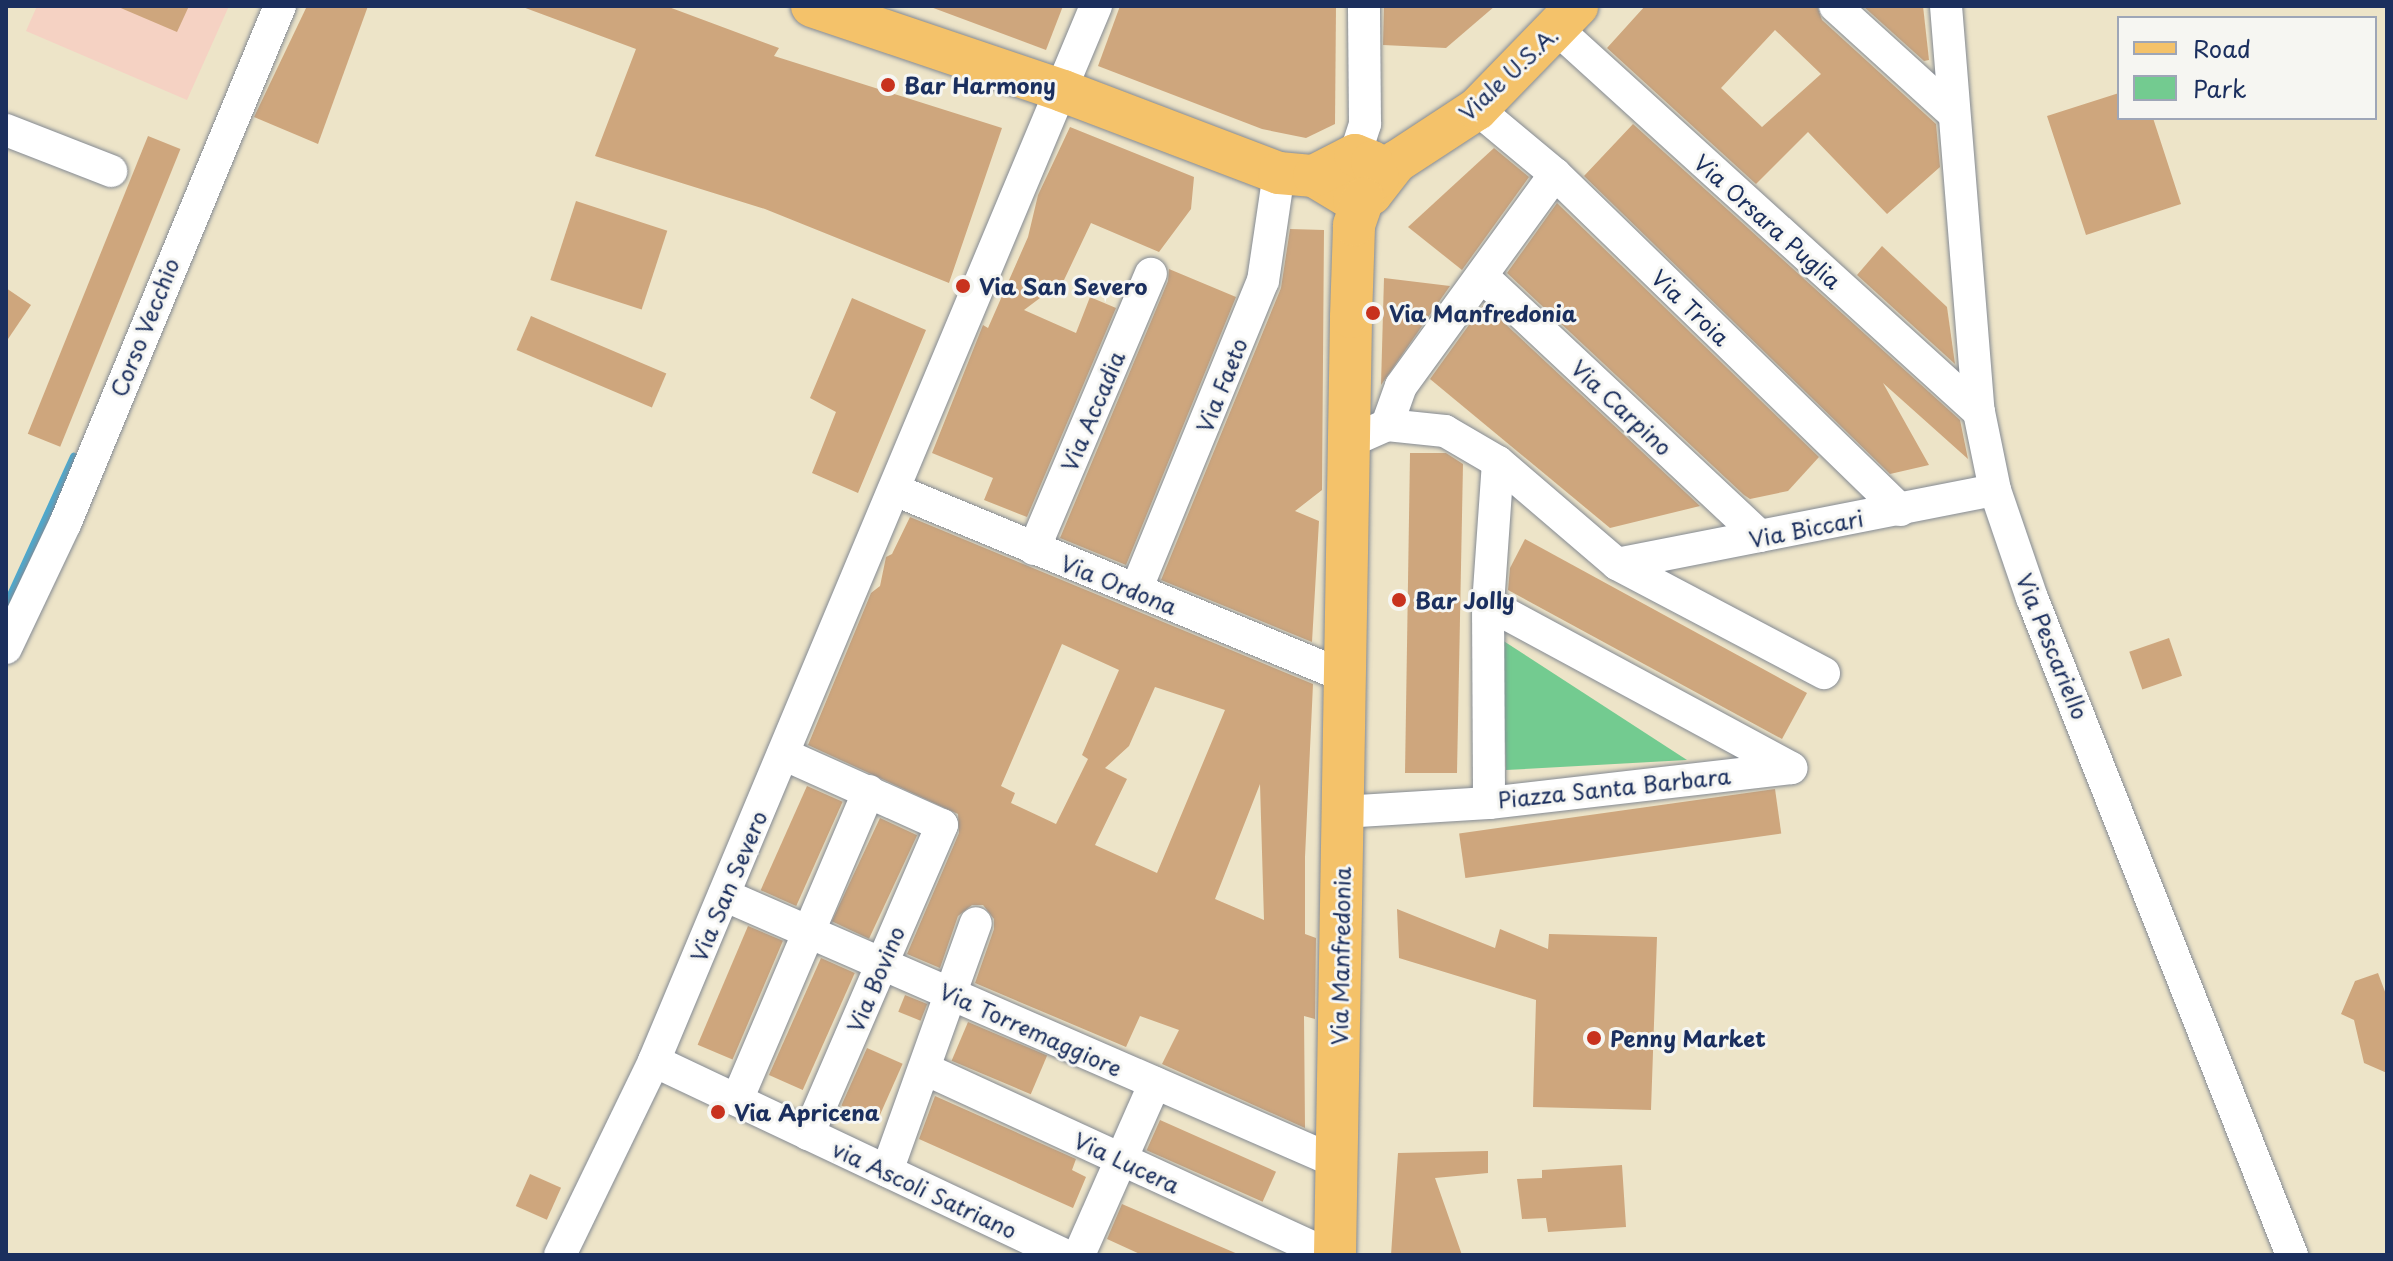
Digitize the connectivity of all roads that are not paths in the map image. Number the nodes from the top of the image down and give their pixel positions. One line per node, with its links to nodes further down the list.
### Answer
1 (280, 6): 29 (street, Corso Vecchio)
2 (812, 6): 8 (main road)
3 (1096, 6): 8 (street, Via San Severo)
4 (1364, 6): 14 (street, Via Faeto)
5 (1835, 6): 10 (street)
6 (1946, 6): 10 (street, Via Pescariello)
7 (1567, 17): 9 (main road, Viale U.S.A.); 17 (street, Via Orsara Puglia)
8 (1063, 91): 14 (main road); 21 (street, Via San Severo)
9 (1477, 109): 13 (street, Via Troia); 14 (main road, Viale U.S.A.)
10 (1953, 113): 17 (street, Via Pescariello)
11 (6, 130): 12 (street)
12 (111, 171)
13 (1555, 174): 16 (street); 23 (street, Via Troia)
14 (1348, 180): 19 (main road, Via Manfredonia); 27 (street, Via Faeto)
15 (1151, 274): 25 (street, Via Accadia)
16 (1483, 277): 18 (street); 24 (street, Via Carpino)
17 (1979, 412): 22 (street, Via Pescariello)
18 (1387, 425): 19 (street); 20 (street)
19 (1349, 442): 31 (main road, Via Manfredonia)
20 (1498, 462): 26 (street); 28 (street, Piazza Santa Barbara)
21 (895, 490): 25 (street, Via Ordona); 32 (street, Via San Severo)
22 (1995, 490): 23 (street, Via Biccari); 54 (street, Via Pescariello)
23 (1900, 510): 24 (street, Via Biccari)
24 (1760, 536): 26 (street, Via Biccari)
25 (1034, 549): 27 (street, Via Ordona)
26 (1617, 564): 30 (street)
27 (1136, 590): 31 (street, Via Ordona)
28 (1488, 604): 34 (street, Piazza Santa Barbara); 34 (street, Piazza Santa Barbara)
29 (6, 648)
30 (1824, 673)
31 (1344, 676): 35 (main road, Via Manfredonia)
32 (783, 754): 33 (street); 36 (street, Via San Severo)
33 (869, 791): 38 (street); 39 (street, Via Bovino)
34 (1489, 803): 35 (street)
35 (1342, 812): 47 (main road, Via Manfredonia)
36 (724, 895): 38 (street, Via Torremaggiore); 41 (street, Via San Severo)
37 (976, 923): 40 (street)
38 (809, 932): 39 (street, Via Torremaggiore); 44 (street)
39 (882, 964): 40 (street, Via Torremaggiore); 45 (street, Via Bovino)
40 (949, 993): 42 (street); 43 (street, Via Torremaggiore)
41 (654, 1061): 44 (street, via Ascoli Satriano); 49 (street, Via San Severo)
42 (925, 1069): 46 (street, Via Lucera); 48 (street)
43 (1155, 1083): 46 (street); 47 (street, Via Torremaggiore)
44 (737, 1100): 45 (street, via Ascoli Satriano)
45 (808, 1134): 48 (street, via Ascoli Satriano)
46 (1121, 1160): 51 (street); 52 (street, Via Lucera)
47 (1339, 1163): 53 (main road, Via Manfredonia)
48 (887, 1171): 50 (street, via Ascoli Satriano)
49 (560, 1255)
50 (1065, 1255)
51 (1079, 1255)
52 (1329, 1255)
53 (1335, 1255)
54 (2292, 1255)

